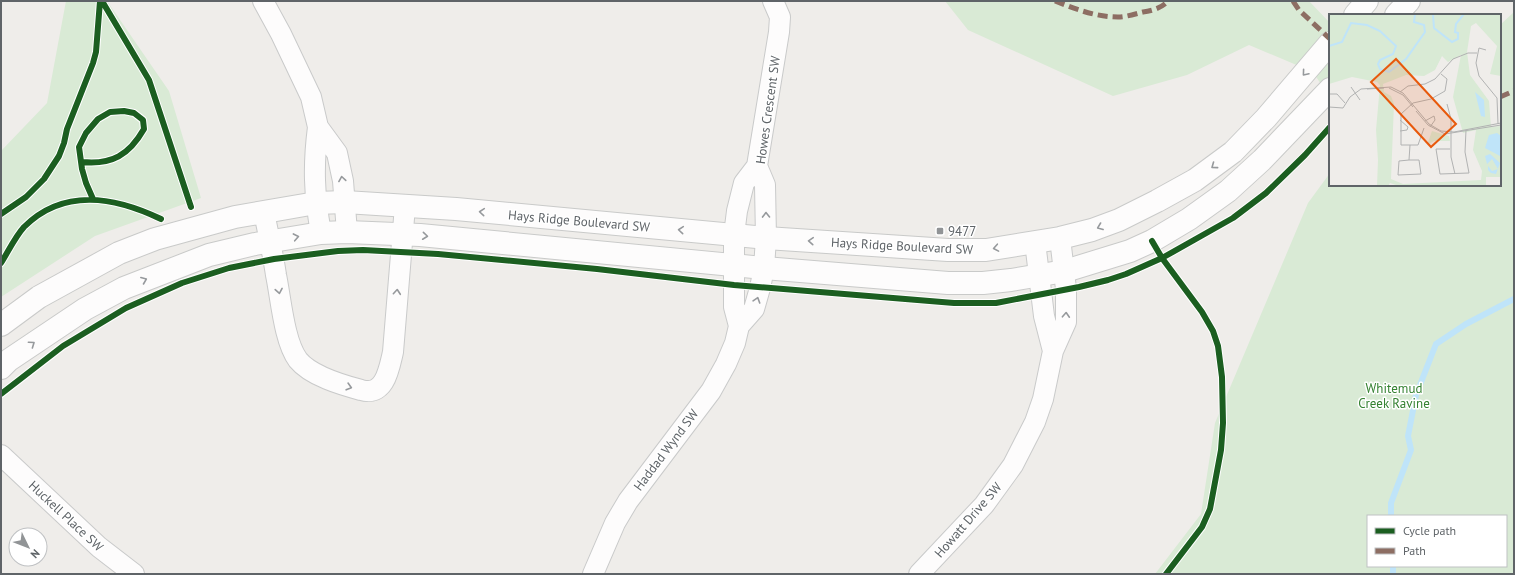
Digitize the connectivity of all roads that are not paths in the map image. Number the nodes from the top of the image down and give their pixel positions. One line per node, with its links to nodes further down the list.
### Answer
1 (262, 1): 9 (street)
2 (774, 1): 10 (street, Howes Crescent SW)
3 (1367, 1): 5 (street)
4 (1409, 1): 6 (street)
5 (1355, 14)
6 (1397, 14)
7 (1329, 44): 20 (street, Hays Ridge Boulevard SW, one-way to 20)
8 (1329, 90): 25 (street)
9 (318, 127): 11 (street, one-way to 9); 12 (street)
10 (757, 166): 18 (street, Haddad Wynd SW); 19 (street, Howes Crescent SW, one-way to 10)
11 (345, 202): 12 (street, Hays Ridge Boulevard SW); 13 (street, Hays Ridge Boulevard SW); 15 (street)
12 (316, 203): 14 (street, Hays Ridge Boulevard SW); 16 (street)
13 (404, 206): 17 (street); 18 (street, Hays Ridge Boulevard SW, one-way to 13)
14 (264, 212): 21 (street); 27 (street, Hays Ridge Boulevard SW)
15 (347, 232): 16 (street); 17 (street)
16 (321, 233): 21 (street, one-way to 16)
17 (401, 234): 21 (street, one-way to 17); 23 (street, one-way to 23)
18 (734, 235): 19 (street, Hays Ridge Boulevard SW); 23 (street, Haddad Wynd SW)
19 (766, 238): 22 (street, Hays Ridge Boulevard SW, one-way to 19); 24 (street, Howes Crescent SW)
20 (1060, 238): 22 (street, Hays Ridge Boulevard SW); 25 (street, Howatt Drive SW)
21 (270, 242): 30 (street, one-way to 21)
22 (1035, 242): 26 (street, Howatt Drive SW)
23 (734, 264): 24 (street); 28 (street, Haddad Wynd SW)
24 (764, 268): 26 (street); 28 (street, Haddad Wynd SW, one-way to 24)
25 (1065, 271): 26 (street); 29 (street, Howatt Drive SW, one-way to 25)
26 (1040, 276): 29 (street, Howatt Drive SW)
27 (1, 325)
28 (739, 326): 33 (street, Haddad Wynd SW)
29 (1053, 351): 34 (street, Howatt Drive SW)
30 (1, 368)
31 (1, 455): 32 (street, Huckell Place SW)
32 (134, 574)
33 (593, 574)
34 (919, 574)

